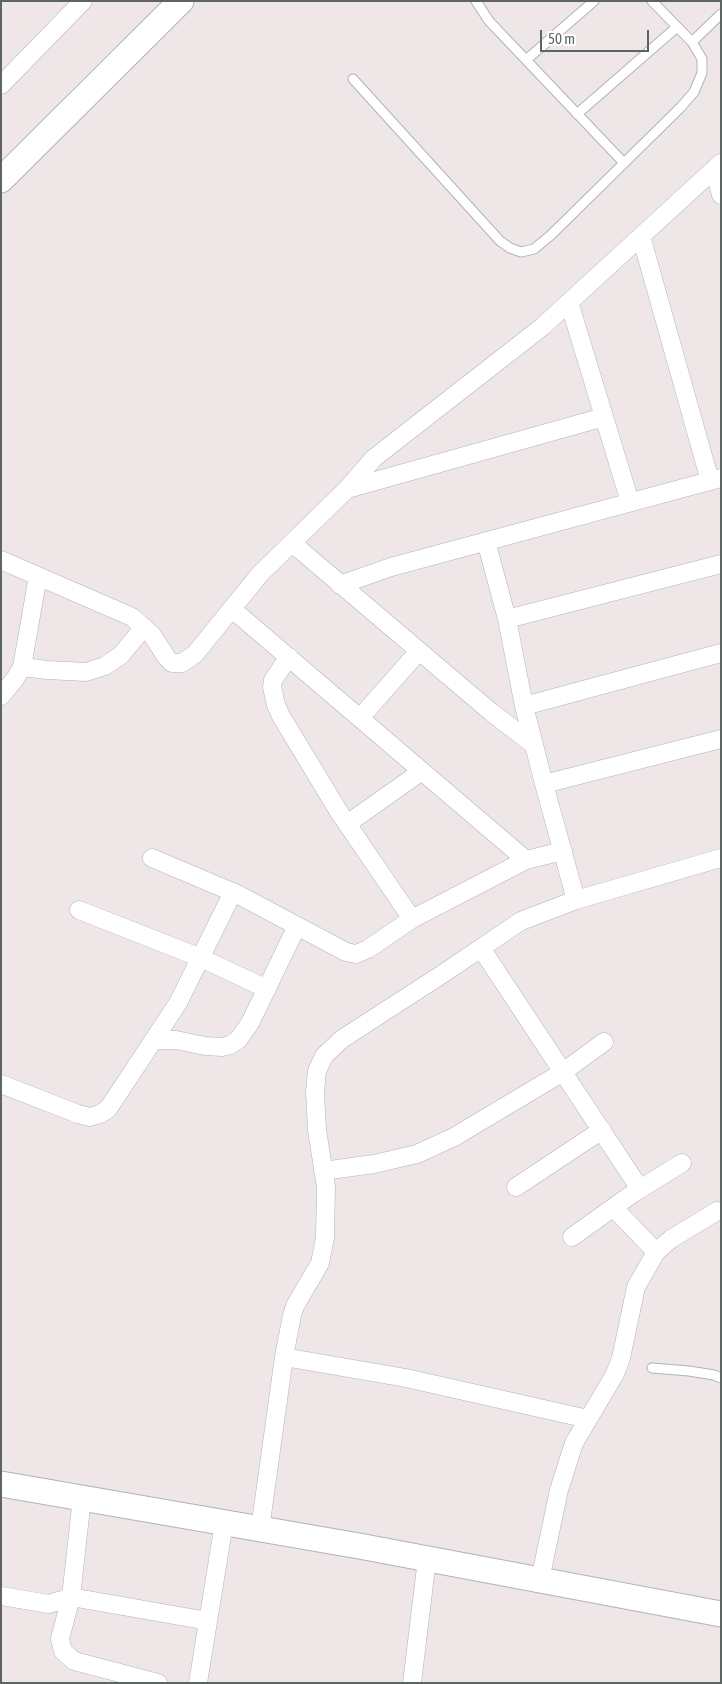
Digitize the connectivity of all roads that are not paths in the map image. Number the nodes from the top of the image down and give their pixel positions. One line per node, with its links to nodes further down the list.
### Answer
1 (83, 1): 11 (street)
2 (181, 1): 15 (main road)
3 (476, 1): 9 (lane)
4 (594, 1): 9 (lane)
5 (652, 1): 7 (lane)
6 (721, 14): 8 (lane)
7 (677, 27): 8 (lane); 12 (lane)
8 (692, 42): 13 (lane)
9 (526, 60): 12 (lane)
10 (353, 79): 13 (lane)
11 (1, 85)
12 (577, 114): 13 (lane)
13 (624, 163)
14 (718, 166): 16 (street); 17 (street)
15 (4, 170)
16 (721, 194)
17 (641, 236): 18 (street); 20 (street)
18 (569, 302): 19 (street); 21 (street)
19 (604, 417): 21 (street); 22 (street)
20 (715, 479): 22 (street)
21 (347, 488): 24 (street)
22 (630, 502): 23 (street)
23 (486, 541): 28 (street); 30 (street)
24 (292, 543): 28 (street); 29 (street)
25 (1, 560): 27 (street)
26 (721, 564): 30 (street)
27 (38, 576): 31 (street); 35 (street)
28 (340, 585): 32 (street)
29 (232, 609): 31 (street); 34 (street)
30 (507, 619): 37 (street)
31 (144, 627): 35 (street)
32 (419, 651): 38 (street); 40 (street)
33 (721, 653): 37 (street)
34 (289, 657): 38 (street); 43 (street)
35 (22, 667): 36 (street)
36 (1, 696)
37 (524, 706): 40 (street)
38 (360, 718): 41 (street)
39 (721, 739): 42 (street)
40 (534, 744): 42 (street)
41 (422, 771): 43 (street); 47 (street)
42 (544, 784): 44 (street)
43 (347, 824): 51 (street)
44 (563, 851): 47 (street); 49 (street)
45 (152, 858): 48 (street)
46 (721, 858): 49 (street)
47 (526, 860): 51 (street)
48 (233, 892): 52 (street); 54 (street)
49 (576, 900): 53 (street)
50 (79, 910): 54 (street)
51 (412, 919): 52 (street)
52 (297, 926): 55 (street)
53 (481, 948): 58 (street); 62 (street)
54 (201, 958): 55 (street); 56 (street)
55 (267, 989): 56 (street)
56 (154, 1040): 59 (street)
57 (604, 1042): 58 (street)
58 (563, 1072): 60 (street); 62 (street)
59 (1, 1084)
60 (602, 1130): 63 (street); 64 (street)
61 (682, 1163): 64 (street)
62 (323, 1171): 69 (street)
63 (516, 1187)
64 (640, 1189): 65 (street)
65 (614, 1208): 67 (street); 68 (street)
66 (717, 1211): 68 (street)
67 (572, 1237)
68 (656, 1252): 72 (street)
69 (284, 1357): 72 (street); 76 (street)
70 (652, 1368): 71 (lane)
71 (721, 1378)
72 (588, 1419): 78 (street)
73 (2, 1489): 74 (main road)
74 (82, 1498): 75 (main road); 80 (street)
75 (224, 1523): 76 (main road); 82 (street)
76 (260, 1529): 77 (main road)
77 (427, 1559): 78 (main road); 85 (street)
78 (540, 1580): 81 (main road)
79 (1, 1596): 80 (street)
80 (71, 1597): 82 (street); 83 (street)
81 (721, 1614)
82 (208, 1621): 84 (street)
83 (158, 1683)
84 (198, 1683)
85 (412, 1683)

